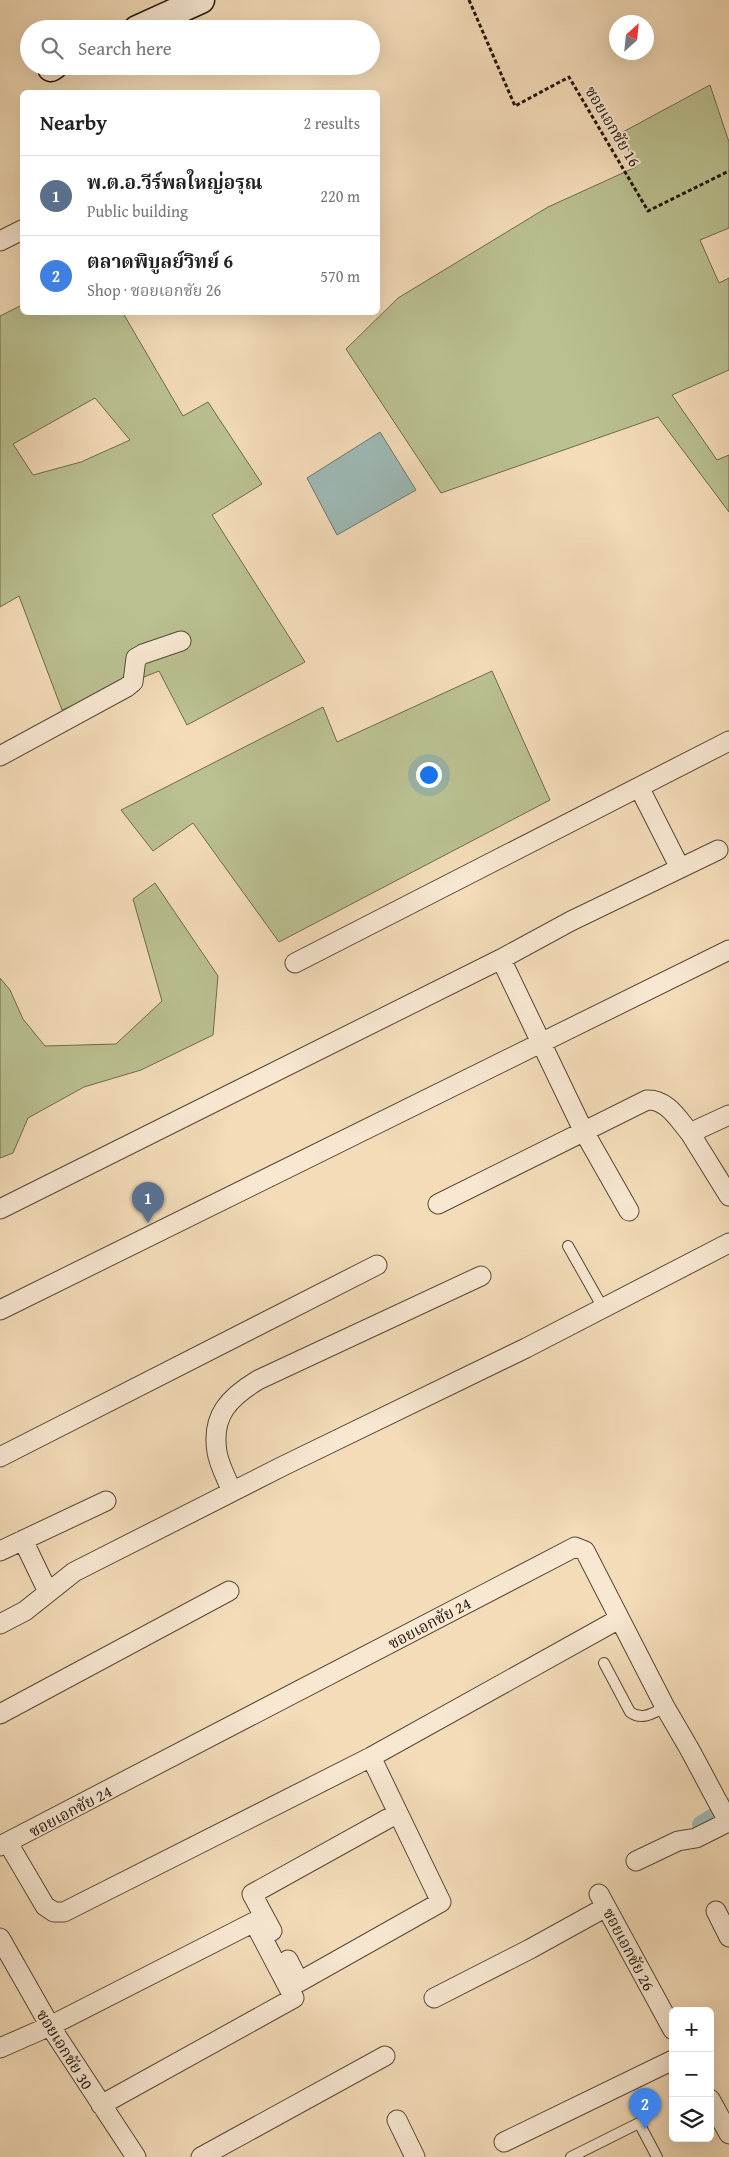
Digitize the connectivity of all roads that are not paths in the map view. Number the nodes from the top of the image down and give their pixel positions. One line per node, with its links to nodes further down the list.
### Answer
1 (201, 0): 2 (street)
2 (157, 20)
3 (20, 231): 4 (street)
4 (0, 241)
5 (181, 641): 7 (street)
6 (729, 741): 8 (street)
7 (0, 756)
8 (639, 787): 10 (street); 13 (street)
9 (718, 850): 10 (street)
10 (680, 868): 12 (street)
11 (729, 950): 14 (street)
12 (501, 959): 14 (street); 20 (street)
13 (295, 963)
14 (541, 1043): 16 (street); 27 (street)
15 (729, 1116): 17 (street)
16 (583, 1130): 17 (street); 19 (street); 21 (street)
17 (690, 1133): 18 (street)
18 (729, 1196)
19 (438, 1204)
20 (0, 1209)
21 (628, 1211)
22 (729, 1243): 26 (street)
23 (568, 1246): 26 (lane)
24 (377, 1265): 28 (street)
25 (481, 1276): 29 (street)
26 (603, 1308): 29 (street)
27 (0, 1310)
28 (0, 1457)
29 (232, 1492): 34 (street)
30 (106, 1501): 31 (street)
31 (23, 1540): 32 (street); 34 (street)
32 (0, 1551)
33 (229, 1591): 39 (street)
34 (48, 1592): 36 (street)
35 (619, 1619): 38 (street, ซอยเอกชัย 24); 40 (street); 43 (street, ซอยเอกชัย 24)
36 (0, 1624)
37 (604, 1663): 38 (lane)
38 (664, 1707): 42 (street, ซอยเอกชัย 24)
39 (0, 1714)
40 (371, 1757): 41 (street); 43 (street)
41 (398, 1813): 41 (street)
42 (725, 1815): 44 (street)
43 (4, 1845)
44 (636, 1861)
45 (716, 1912): 46 (street)
46 (729, 1937)
47 (0, 1938): 50 (street, ซอยเอกชัย 30)
48 (434, 1998): 49 (street, ซอยเอกชัย 26)
49 (669, 2023)
50 (50, 2026): 51 (street); 54 (street, ซอยเอกชัย 30); 54 (street)
51 (0, 2048)
52 (385, 2056): 60 (street)
53 (669, 2062): 58 (street)
54 (101, 2105): 59 (street, ซอยเอกชัย 30)
55 (714, 2106): 57 (street)
56 (397, 2120): 61 (street)
57 (729, 2134)
58 (504, 2142)
59 (136, 2157)
60 (202, 2157)
61 (416, 2157)
62 (571, 2157): 63 (lane)
63 (657, 2157)

